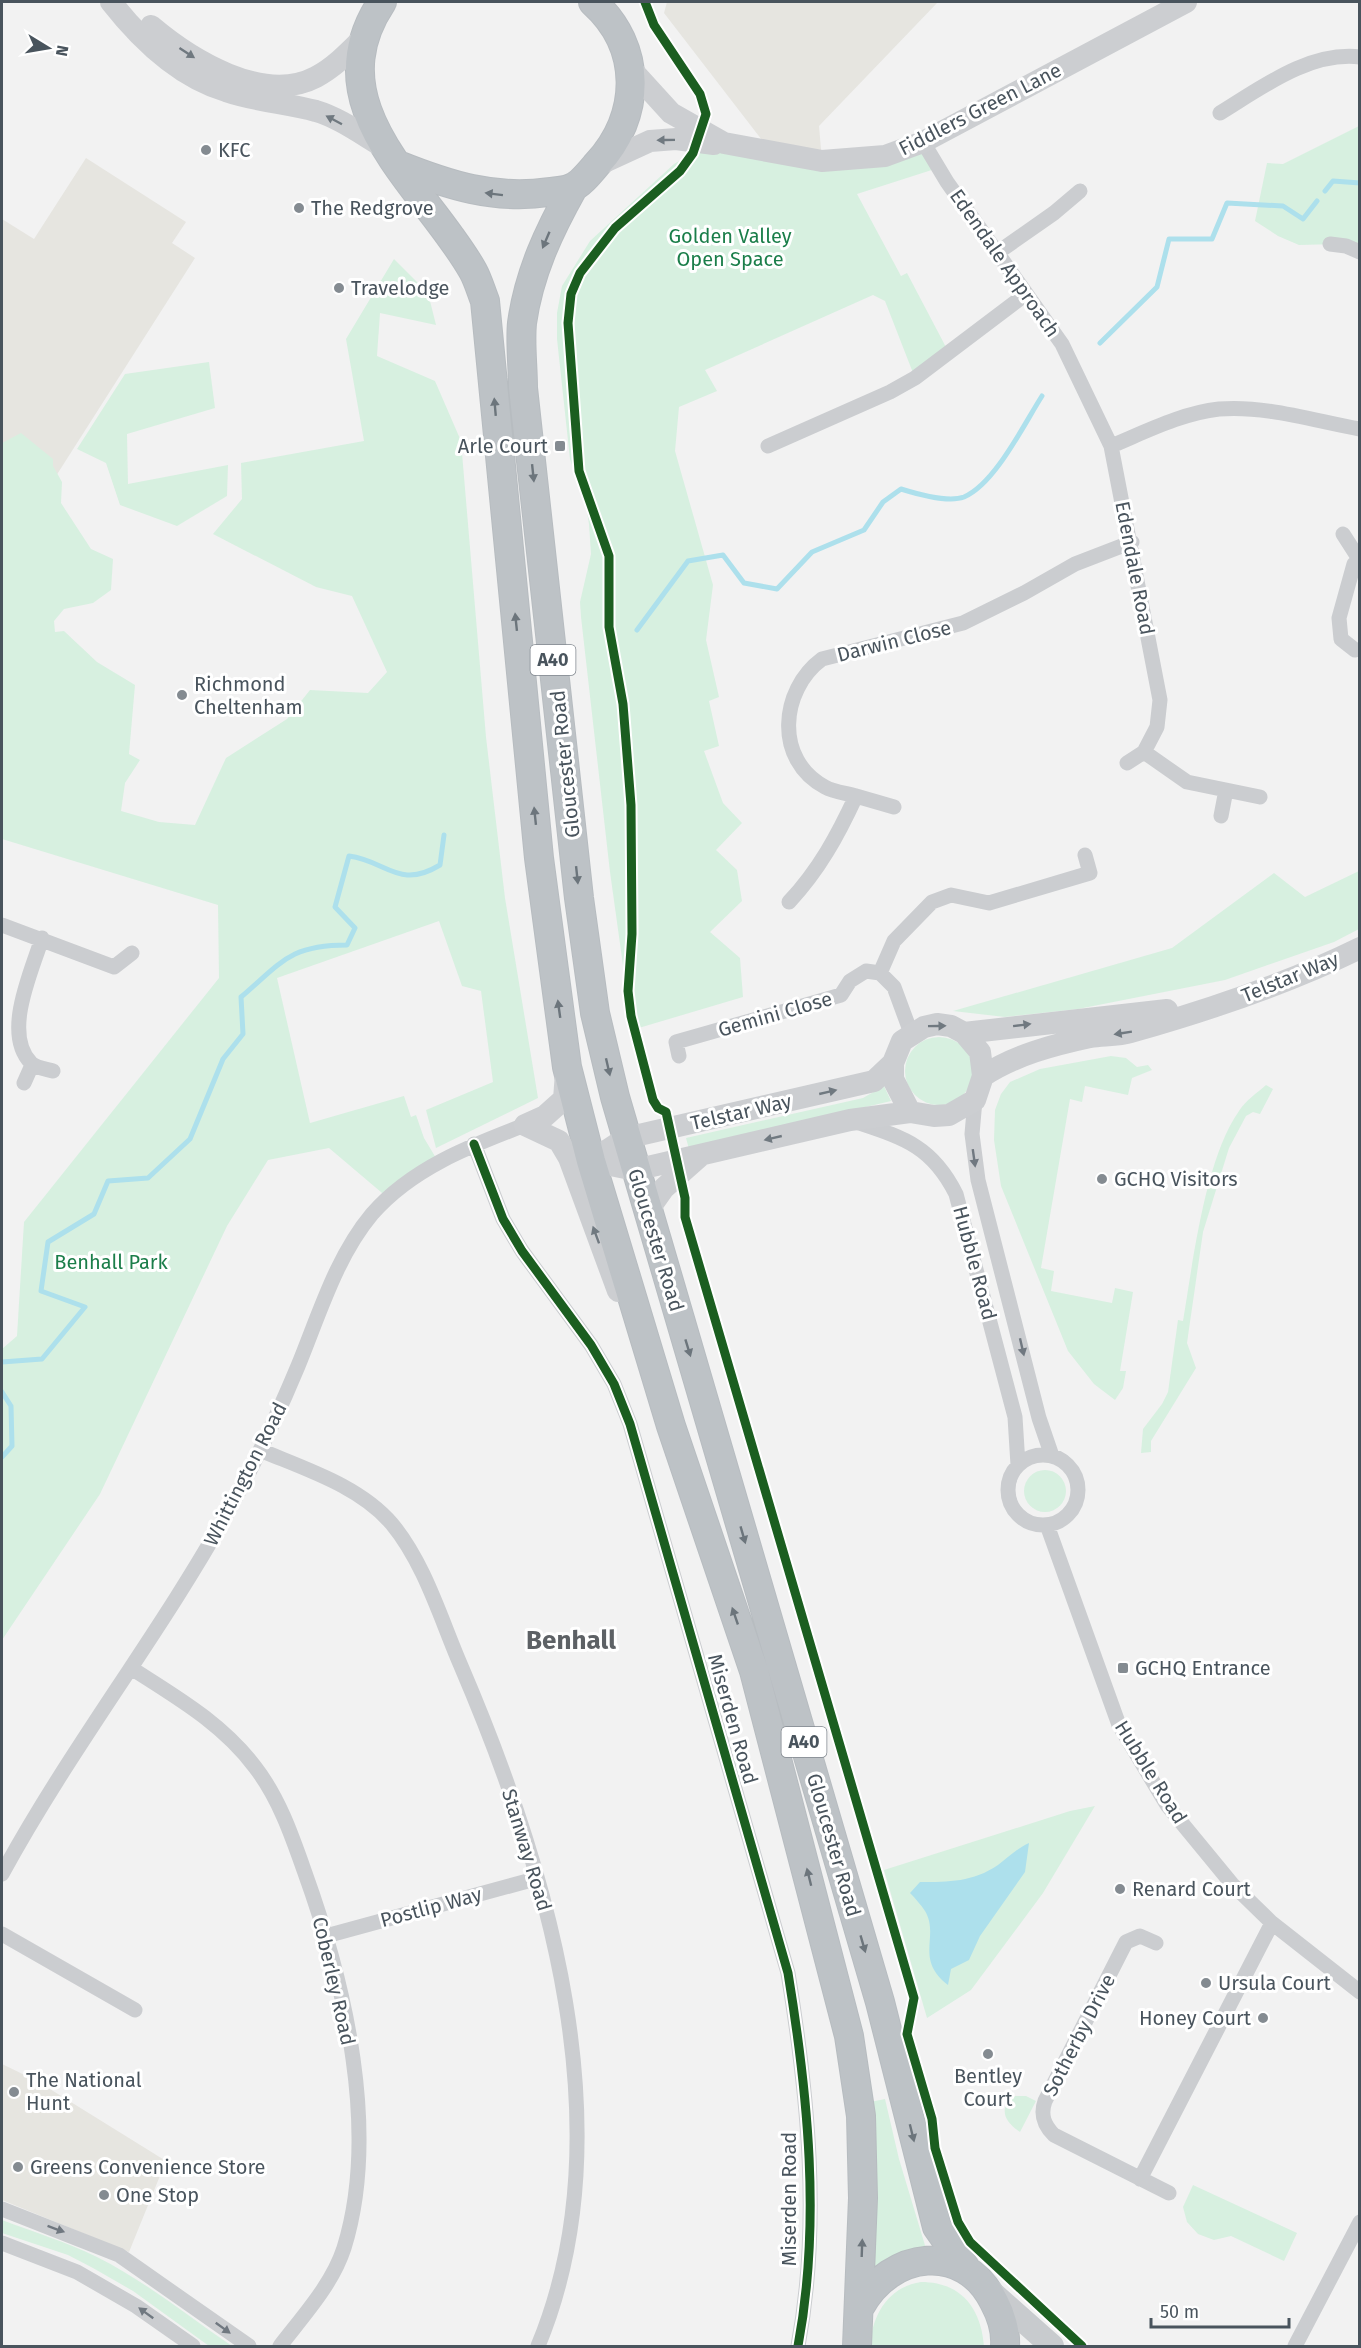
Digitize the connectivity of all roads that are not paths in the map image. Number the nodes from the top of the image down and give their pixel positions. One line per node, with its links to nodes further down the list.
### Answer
1 (111, 2): 12 (street, one-way to 1)
2 (127, 2): 6 (street, one-way to 6)
3 (382, 2): 6 (highway)
4 (1186, 2): 10 (street, Fiddlers Green Lane)
5 (603, 7): 8 (highway, Gloucester Road)
6 (365, 36): 12 (highway)
7 (1359, 57): 9 (street)
8 (630, 68): 11 (street, Fiddlers Green Lane); 13 (highway, Gloucester Road)
9 (1220, 113)
10 (923, 142): 11 (street, Fiddlers Green Lane); 18 (street, Edendale Approach)
11 (724, 143): 13 (street, Fiddlers Green Lane, one-way to 13)
12 (391, 156): 14 (highway, one-way to 12); 48 (highway, A40, one-way to 12)
13 (594, 168): 14 (highway, Gloucester Road)
14 (573, 188): 57 (highway, Gloucester Road / A40, one-way to 57)
15 (1080, 190): 18 (street)
16 (1330, 244): 17 (street)
17 (1359, 252)
18 (997, 253): 19 (street, Edendale Approach)
19 (1026, 294): 20 (street, Edendale Approach); 22 (street)
20 (1082, 387): 23 (street, Edendale Road)
21 (1359, 429): 23 (street)
22 (768, 446)
23 (1111, 446): 25 (street, Edendale Road)
24 (1343, 534): 26 (street)
25 (1132, 542): 28 (street, Edendale Road); 31 (street, Darwin Close)
26 (1359, 559): 27 (street)
27 (1355, 650)
28 (1144, 752): 29 (street); 30 (street)
29 (1127, 763)
30 (1226, 790): 32 (street); 34 (street)
31 (856, 796): 33 (street, Darwin Close); 36 (street)
32 (1260, 797)
33 (894, 807)
34 (1221, 816)
35 (1085, 855): 41 (street)
36 (789, 902)
37 (2, 925): 38 (street)
38 (42, 938): 40 (street); 47 (street)
39 (1359, 948): 42 (street, Telstar Way)
40 (132, 953)
41 (880, 973): 44 (street); 45 (street, Gemini Close)
42 (1219, 1004): 43 (street, Telstar Way, one-way to 42); 50 (street, Telstar Way, one-way to 50)
43 (964, 1032): 44 (street, one-way to 43); 50 (street)
44 (911, 1033): 46 (street)
45 (679, 1056)
46 (893, 1063): 54 (street); 57 (street, Telstar Way, one-way to 46)
47 (32, 1065): 49 (street); 51 (street)
48 (567, 1067): 52 (street); 60 (highway, Gloucester Road / A40)
49 (52, 1071)
50 (983, 1076): 53 (street)
51 (24, 1083)
52 (564, 1099): 56 (street); 60 (street)
53 (975, 1100): 54 (street); 64 (street, Hubble Road, one-way to 64)
54 (910, 1112): 55 (street, Telstar Way)
55 (850, 1120): 59 (street, Telstar Way, one-way to 59); 65 (street, Hubble Road)
56 (525, 1125): 58 (street, Whittington Road); 60 (street)
57 (626, 1138): 60 (street, Telstar Way); 61 (highway, Gloucester Road / A40)
58 (474, 1144): 63 (street, Whittington Road); 89 (street, Miserden Road)
59 (703, 1154): 61 (street, Telstar Way); 62 (street)
60 (580, 1160): 61 (street, Telstar Way); 83 (highway, Gloucester Road / A40, one-way to 60)
61 (634, 1170): 62 (highway, Gloucester Road / A40)
62 (647, 1212): 81 (highway, Gloucester Road / A40, one-way to 81)
63 (260, 1450): 67 (street, Whittington Road); 69 (street, Stanway Road)
64 (1052, 1456): 65 (street); 66 (street)
65 (1018, 1465): 66 (street)
66 (1047, 1525): 70 (street, Hubble Road)
67 (131, 1668): 68 (street, Whittington Road); 72 (street, Coberley Road)
68 (2, 1874)
69 (535, 1879): 72 (street, Postlip Way); 88 (street, Stanway Road)
70 (1272, 1923): 74 (street, Hubble Road); 76 (street)
71 (2, 1934): 75 (street)
72 (326, 1936): 87 (street, Coberley Road)
73 (1156, 1943): 76 (street, Sotherby Drive)
74 (1359, 1992)
75 (135, 2010)
76 (1140, 2180): 77 (street, Sotherby Drive)
77 (1169, 2193)
78 (2, 2209): 86 (street, one-way to 86)
79 (1359, 2222): 84 (street)
80 (2, 2243): 85 (street, one-way to 80)
81 (965, 2267): 82 (highway, Gloucester Road); 83 (highway)
82 (988, 2290): 91 (highway); 92 (main road)
83 (860, 2307): 90 (highway, Gloucester Road)
84 (1296, 2344)
85 (193, 2346)
86 (249, 2346)
87 (280, 2346)
88 (538, 2346)
89 (798, 2346)
90 (857, 2346)
91 (1005, 2346)
92 (1052, 2346)

